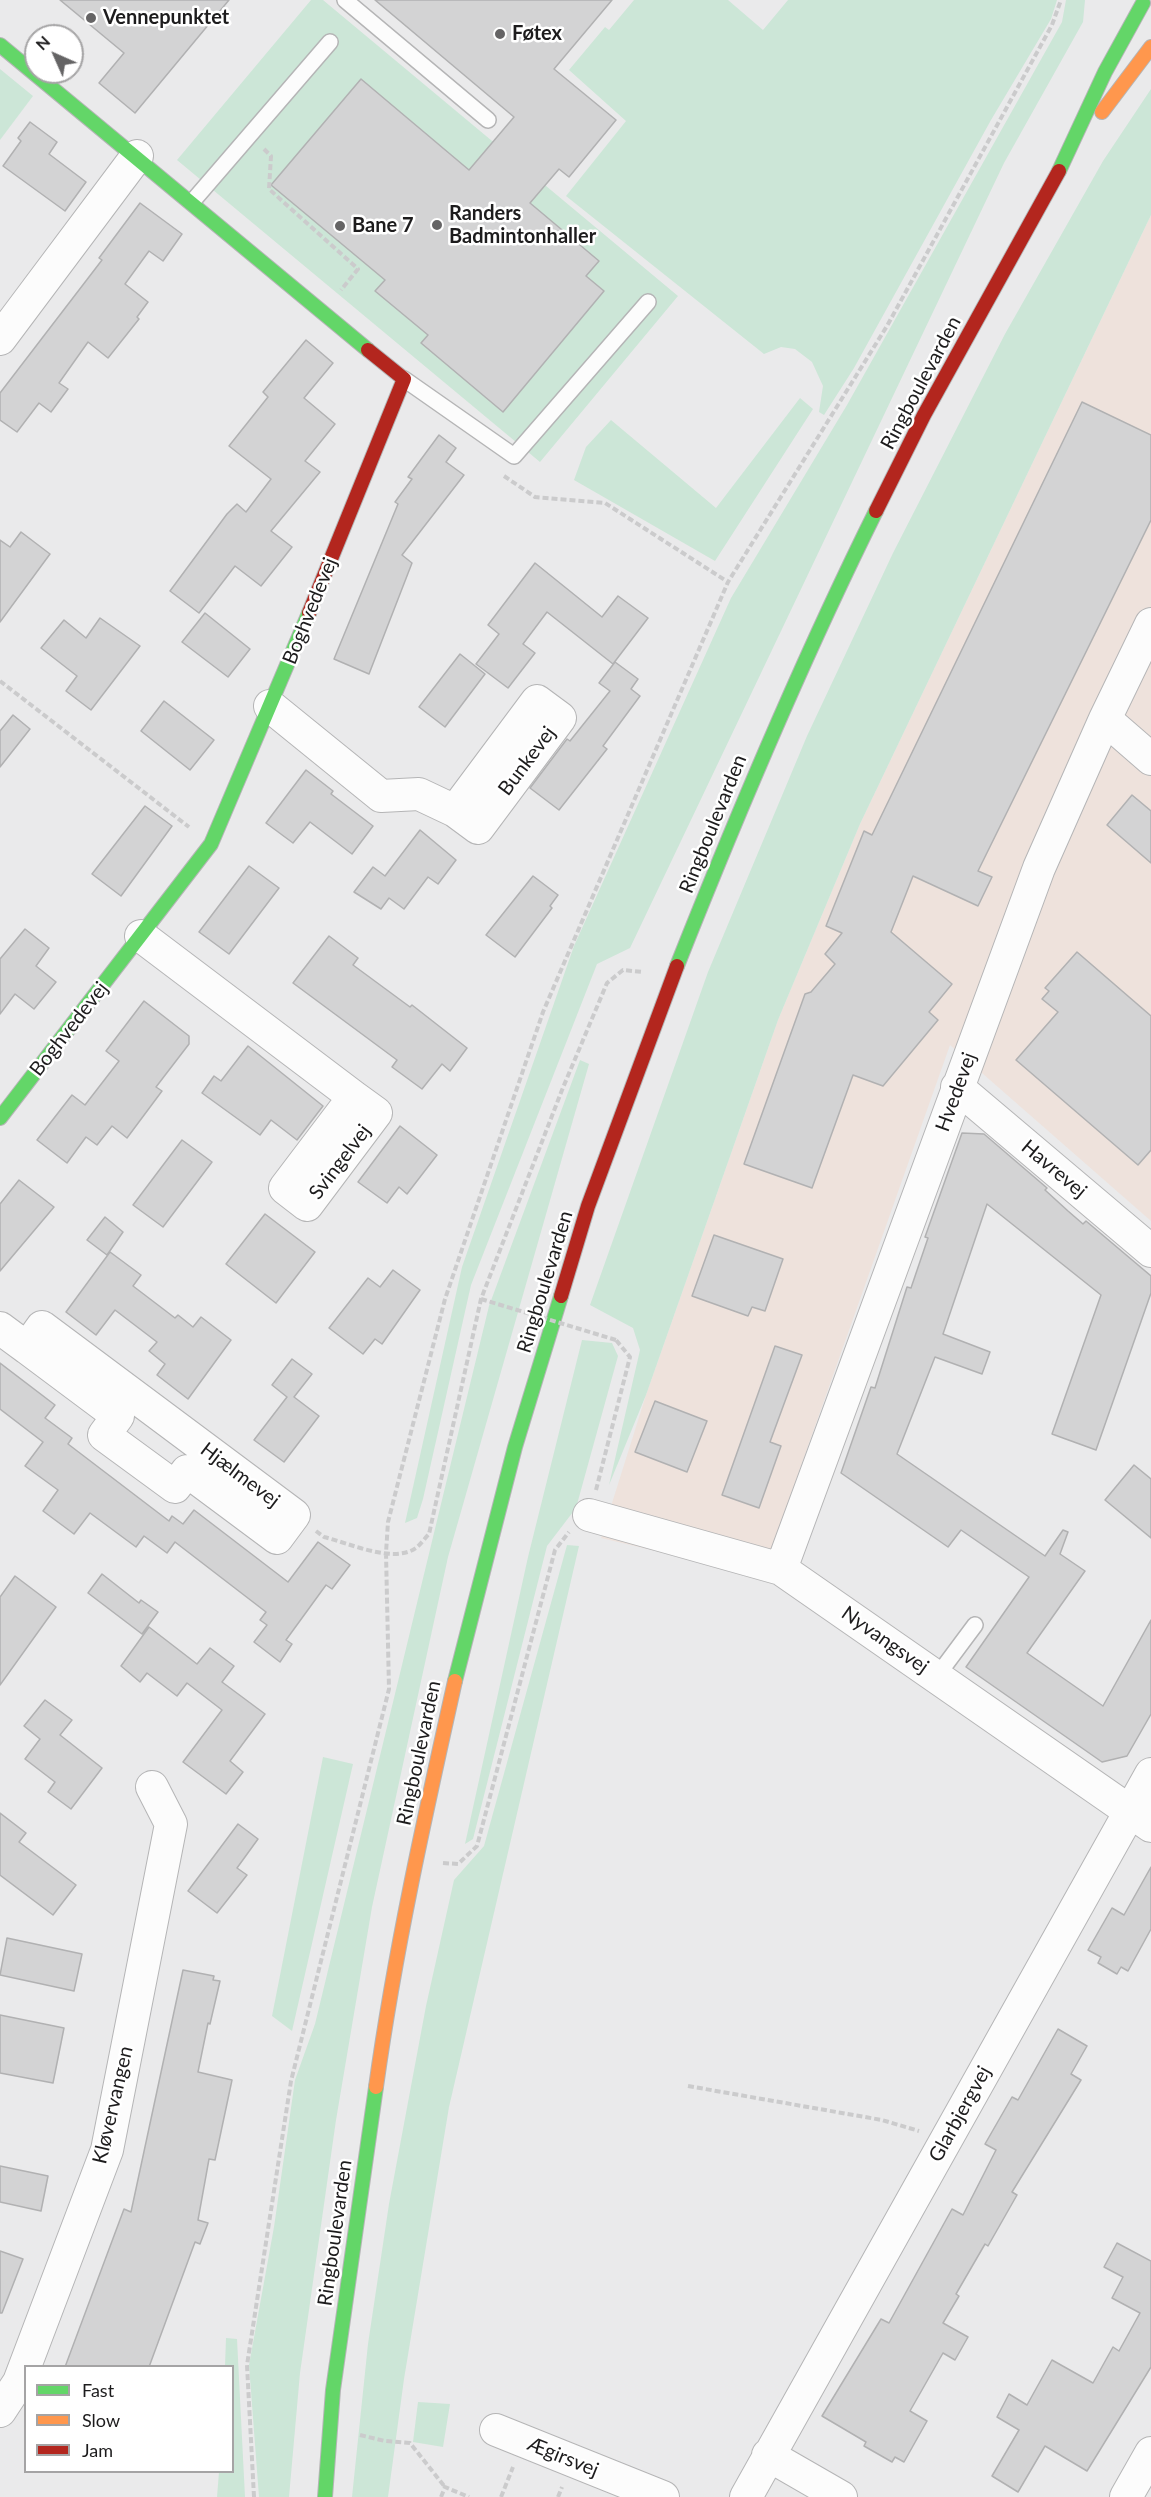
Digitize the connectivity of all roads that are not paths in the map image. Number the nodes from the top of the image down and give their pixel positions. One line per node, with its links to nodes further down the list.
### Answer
1 (345, 0): 6 (lane)
2 (1145, 4): 8 (main road, Ringboulevarden)
3 (330, 42): 9 (lane)
4 (0, 45): 7 (main road)
5 (1151, 47): 8 (main road, Ringboulevarden)
6 (488, 120)
7 (137, 156): 9 (main road); 11 (street)
8 (1065, 161): 38 (main road, Ringboulevarden)
9 (192, 202): 12 (main road)
10 (648, 302): 12 (lane)
11 (0, 339)
12 (405, 379): 14 (main road, Boghvedevej)
13 (1151, 624): 15 (street, Hvedevej)
14 (270, 706): 17 (street); 18 (main road, Boghvedevej)
15 (1105, 719): 16 (street); 19 (street, Hvedevej)
16 (1151, 759)
17 (455, 811)
18 (141, 936): 20 (street, Svingelvej); 21 (main road, Boghvedevej)
19 (957, 1087): 22 (street, Havrevej); 26 (street, Hvedevej)
20 (354, 1097)
21 (0, 1118)
22 (1151, 1251)
23 (0, 1328): 24 (street, Hjælmevej)
24 (27, 1348): 24 (street, Hjælmevej)
25 (589, 1515): 26 (street, Nyvangsvej)
26 (781, 1569): 28 (street, Nyvangsvej)
27 (975, 1625): 28 (lane)
28 (937, 1676): 31 (street, Nyvangsvej)
29 (1151, 1774): 31 (street, Glarbjergvej)
30 (152, 1787): 32 (street, Kløvervangen)
31 (1140, 1818): 37 (street, Glarbjergvej)
32 (25, 2365)
33 (24, 2369): 34 (street, Kløvervangen)
34 (0, 2411)
35 (496, 2430): 39 (street, Ægirsvej)
36 (1151, 2453): 42 (street)
37 (768, 2455): 40 (street); 41 (street)
38 (325, 2497)
39 (663, 2497)
40 (747, 2497)
41 (841, 2497)
42 (1126, 2497)

